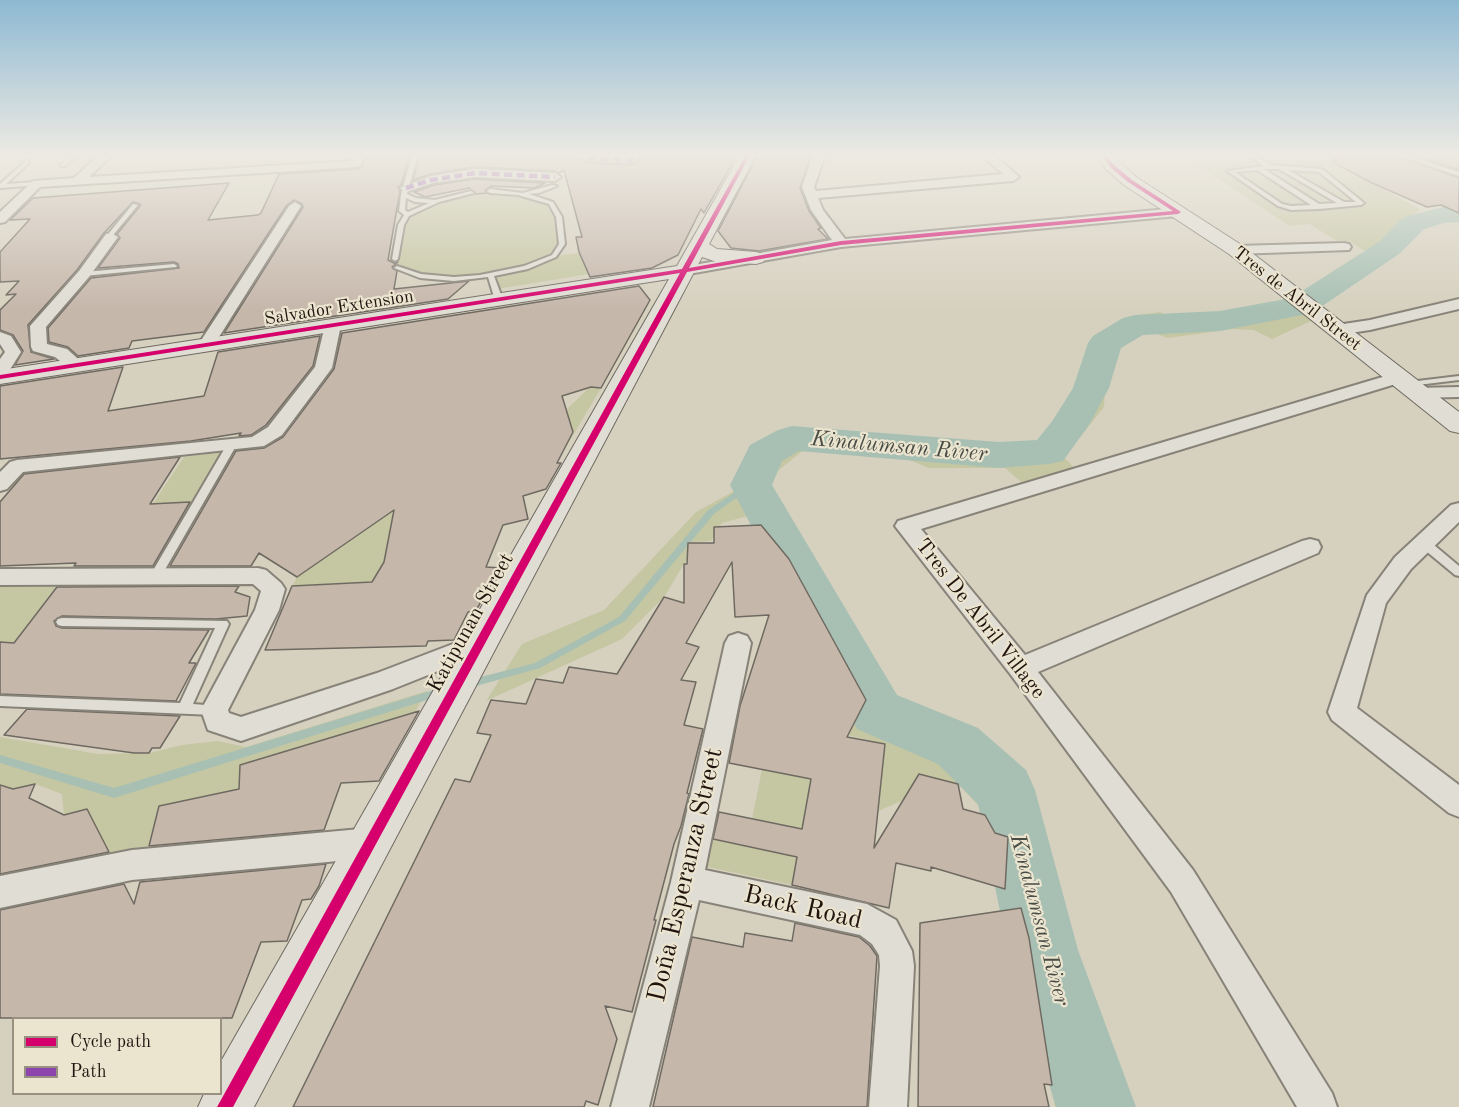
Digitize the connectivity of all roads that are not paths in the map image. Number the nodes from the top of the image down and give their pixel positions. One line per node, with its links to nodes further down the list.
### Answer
1 (295, 206): 34 (street)
2 (13, 207): 14 (street)
3 (134, 207): 15 (lane)
4 (403, 207): 13 (lane)
5 (425, 207): 13 (lane)
6 (553, 207): 26 (lane)
7 (720, 207): 17 (main road, Katipunan Street)
8 (816, 207): 16 (street)
9 (1170, 207): 12 (main road, Tres de Abril Street)
10 (1289, 207): 11 (lane)
11 (1318, 207)
12 (1178, 212): 16 (street); 19 (main road, Tres de Abril Street)
13 (407, 215): 21 (lane)
14 (1, 217)
15 (111, 237): 25 (street)
16 (841, 243): 20 (street)
17 (699, 244): 20 (main road); 24 (main road, Katipunan Street)
18 (1344, 247): 19 (street)
19 (1236, 250): 32 (main road, Tres de Abril Street)
20 (756, 258): 24 (street)
21 (395, 259)
22 (174, 266): 25 (lane)
23 (397, 268): 26 (lane)
24 (683, 271): 27 (main road, Salvador Extension); 29 (main road, Katipunan Street)
25 (84, 274): 35 (street)
26 (491, 276): 28 (lane)
27 (624, 280): 28 (main road, Salvador Extension); 29 (main road)
28 (499, 300): 31 (main road, Salvador Extension)
29 (667, 301): 52 (main road, Katipunan Street)
30 (1459, 304): 32 (street)
31 (333, 325): 34 (main road, Salvador Extension); 42 (street)
32 (1336, 330): 39 (main road, Tres de Abril Street)
33 (0, 337): 36 (street)
34 (206, 345): 35 (main road, Salvador Extension)
35 (76, 365): 37 (main road, Salvador Extension)
36 (0, 372)
37 (0, 377)
38 (1459, 378): 39 (lane)
39 (1406, 385): 40 (street); 41 (main road, Tres de Abril Street); 53 (street, Tres De Abril Village)
40 (1459, 392)
41 (1459, 425)
42 (231, 446): 43 (street); 48 (lane)
43 (0, 484)
44 (1459, 510): 45 (street)
45 (1424, 543): 47 (lane); 57 (street)
46 (1310, 547): 53 (street)
47 (1459, 572)
48 (155, 576): 49 (street); 56 (street)
49 (0, 577)
50 (62, 622): 55 (lane)
51 (738, 643): 59 (street, Doña Esperanza Street)
52 (479, 645): 56 (street); 58 (main road, Katipunan Street)
53 (1020, 668): 64 (street, Tres De Abril Village)
54 (0, 701): 55 (lane)
55 (185, 707): 56 (lane)
56 (214, 710)
57 (1459, 803)
58 (371, 843): 60 (street); 61 (main road, Katipunan Street)
59 (687, 882): 62 (street, Doña Esperanza Street); 63 (street, Back Road)
60 (0, 892)
61 (225, 1107)
62 (630, 1107)
63 (888, 1107)
64 (1318, 1107)

